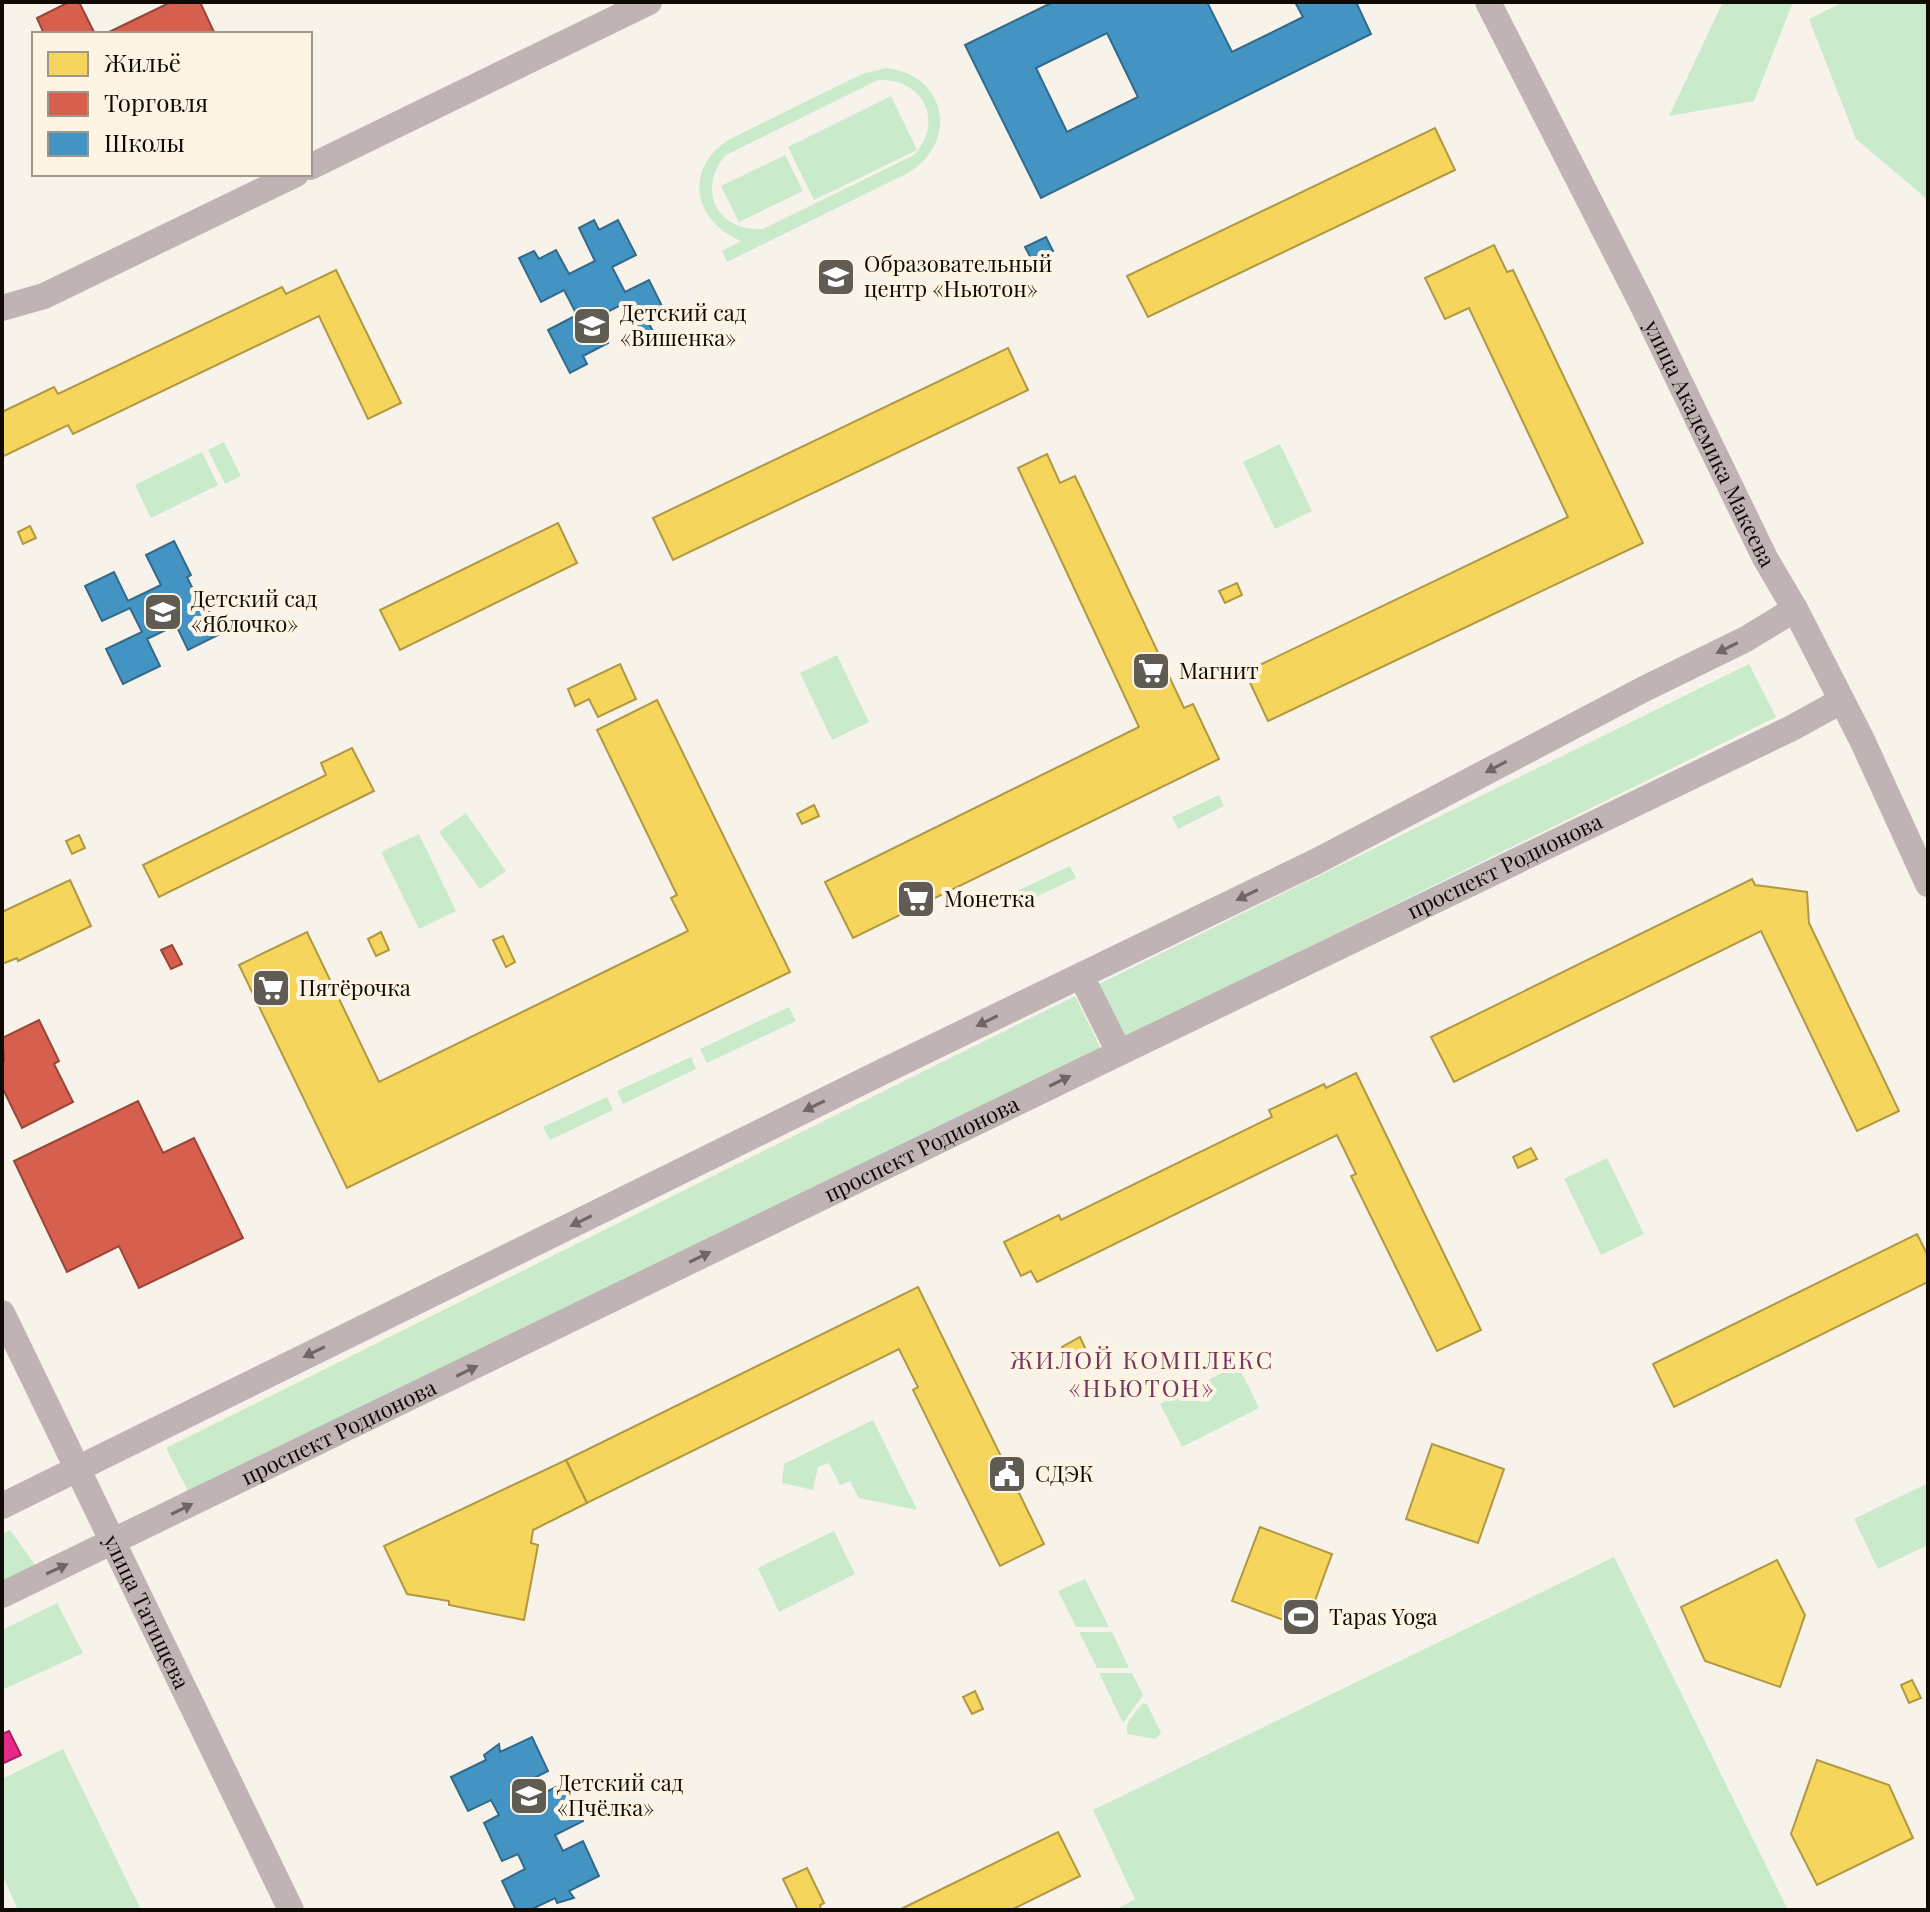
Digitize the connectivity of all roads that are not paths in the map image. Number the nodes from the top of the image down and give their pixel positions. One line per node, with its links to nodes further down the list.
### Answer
1 (649, 2): 3 (street)
2 (1488, 2): 6 (street, улица Академика Макеева)
3 (312, 166)
4 (292, 176): 5 (street)
5 (2, 308)
6 (1795, 609): 7 (street, улица Академика Макеева); 9 (street, one-way to 9)
7 (1841, 701): 8 (street, улица Академика Макеева); 10 (street, проспект Родионова)
8 (1928, 884)
9 (1081, 976): 10 (street); 12 (street, one-way to 12)
10 (1119, 1052): 14 (street, проспект Родионова, one-way to 10)
11 (2, 1313): 12 (street, улица Татищева)
12 (78, 1468): 13 (street); 14 (street, улица Татищева)
13 (2, 1506)
14 (112, 1542): 15 (street, проспект Родионова, one-way to 14); 16 (street, улица Татищева)
15 (2, 1595)
16 (291, 1910)

